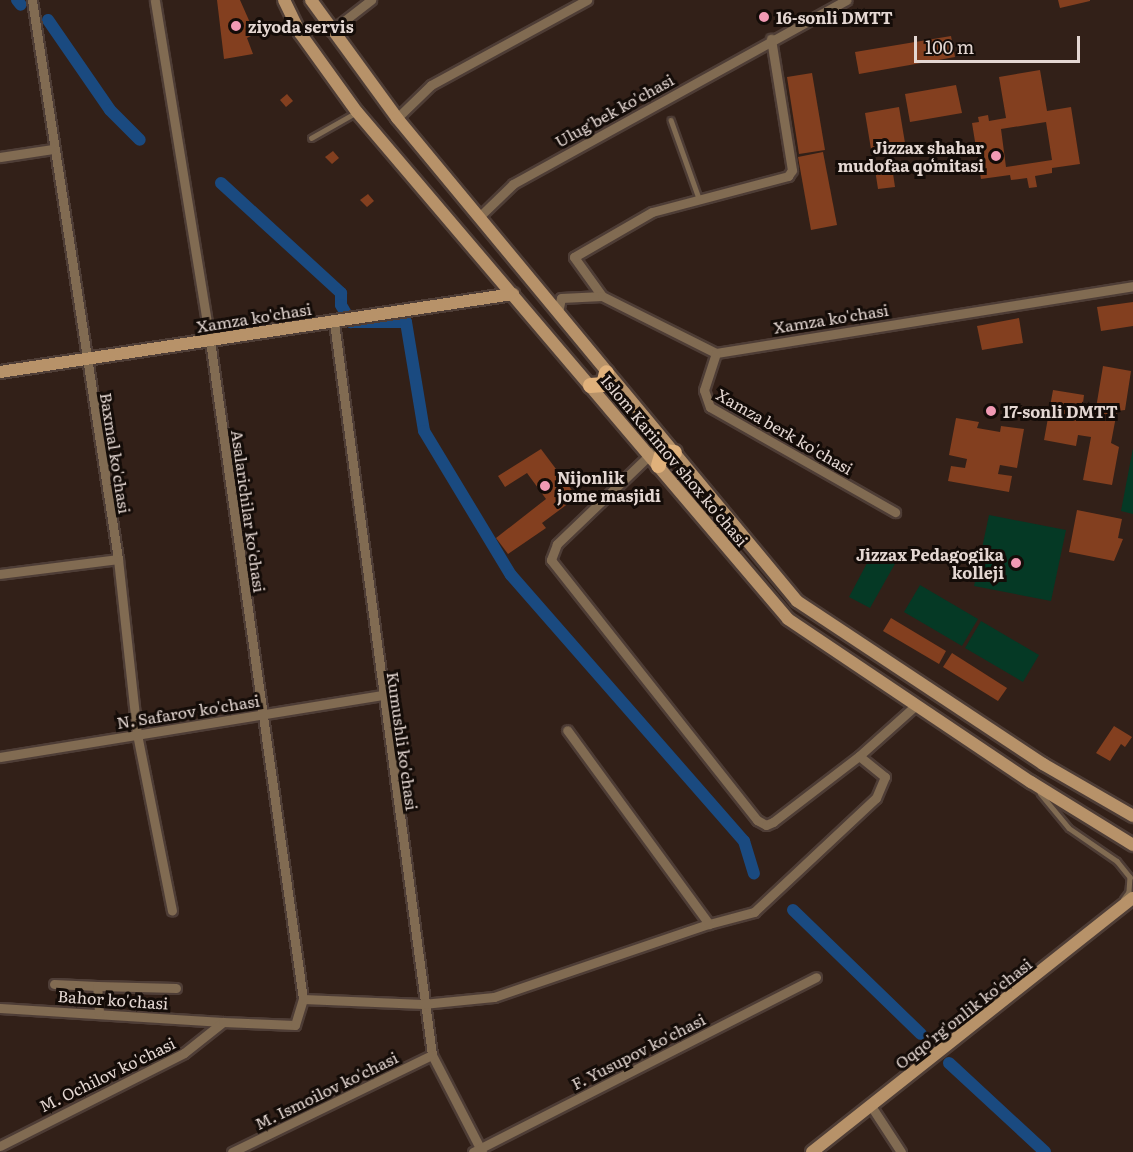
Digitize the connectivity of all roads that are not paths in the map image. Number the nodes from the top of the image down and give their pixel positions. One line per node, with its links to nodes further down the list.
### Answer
1 (32, 0): 14 (street, Baxmal ko'chasi)
2 (155, 0): 23 (street, Asalarichilar ko'chasi)
3 (284, 0): 10 (main road, Islom Karimov shox ko'chasi)
4 (311, 0): 8 (main road, Islom Karimov shox ko'chasi)
5 (371, 0): 8 (street)
6 (587, 0): 11 (street)
7 (847, 0): 9 (street, Ulug'bek ko'chasi)
8 (331, 31): 11 (main road, Islom Karimov shox ko'chasi)
9 (771, 39): 16 (street); 17 (street, Ulug'bek ko'chasi)
10 (357, 112): 13 (lane); 19 (main road, Islom Karimov shox ko'chasi)
11 (397, 118): 17 (main road, Islom Karimov shox ko'chasi)
12 (670, 120): 16 (lane)
13 (311, 138)
14 (53, 149): 15 (street); 25 (street, Baxmal ko'chasi)
15 (0, 157)
16 (700, 201): 20 (street)
17 (479, 217): 21 (main road, Islom Karimov shox ko'chasi)
18 (1133, 286): 24 (street, Xamza ko'chasi)
19 (513, 294): 22 (main road, Xamza ko'chasi); 28 (main road, Islom Karimov shox ko'chasi)
20 (602, 296): 21 (street); 24 (street)
21 (558, 314): 27 (main road, Islom Karimov shox ko'chasi)
22 (344, 320): 23 (main road, Xamza ko'chasi); 34 (street, Kumushli ko'chasi)
23 (210, 341): 25 (main road, Xamza ko'chasi); 36 (street, Asalarichilar ko'chasi)
24 (716, 353): 31 (street, Xamza berk ko'chasi)
25 (86, 360): 26 (main road, Xamza ko'chasi); 32 (street, Baxmal ko'chasi)
26 (0, 372)
27 (606, 372): 28 (main road); 29 (main road, Islom Karimov shox ko'chasi)
28 (590, 385): 30 (main road, Islom Karimov shox ko'chasi)
29 (669, 446): 30 (main road); 42 (main road, Islom Karimov shox ko'chasi)
30 (653, 459): 35 (main road, Islom Karimov shox ko'chasi); 39 (street)
31 (895, 512)
32 (118, 559): 33 (street); 38 (street, Baxmal ko'chasi)
33 (0, 574)
34 (381, 695): 36 (street, N. Safarov ko'chasi); 53 (street, Kumushli ko'chasi)
35 (916, 705): 39 (street); 41 (main road, Islom Karimov shox ko'chasi)
36 (262, 714): 38 (street, N. Safarov ko'chasi); 52 (street, Asalarichilar ko'chasi)
37 (567, 730): 47 (street)
38 (137, 735): 40 (street, N. Safarov ko'chasi); 45 (street, Baxmal ko'chasi)
39 (859, 756): 47 (street)
40 (0, 757)
41 (1031, 782): 43 (main road, Islom Karimov shox ko'chasi); 46 (lane)
42 (1133, 816)
43 (1133, 845)
44 (1133, 898): 46 (main road, Oqqo'rg'onlik ko'chasi)
45 (172, 911)
46 (1109, 918): 58 (main road, Oqqo'rg'onlik ko'chasi)
47 (709, 924): 53 (street)
48 (816, 977): 60 (street, F. Yusupov ko'chasi)
49 (54, 984): 50 (street)
50 (97, 986): 51 (street); 55 (street)
51 (176, 988)
52 (303, 999): 53 (street); 56 (street, Asalarichilar ko'chasi)
53 (423, 1004): 57 (street, Kumushli ko'chasi)
54 (0, 1008): 55 (street, Bahor ko'chasi)
55 (99, 1012): 56 (street, Bahor ko'chasi)
56 (223, 1022): 59 (street, M. Ochilov ko'chasi)
57 (432, 1055): 60 (street, Kumushli ko'chasi); 61 (street, M. Ismoilov ko'chasi)
58 (871, 1106): 62 (main road, Oqqo'rg'onlik ko'chasi); 63 (street)
59 (0, 1146)
60 (478, 1151)
61 (232, 1152)
62 (812, 1152)
63 (901, 1152)

